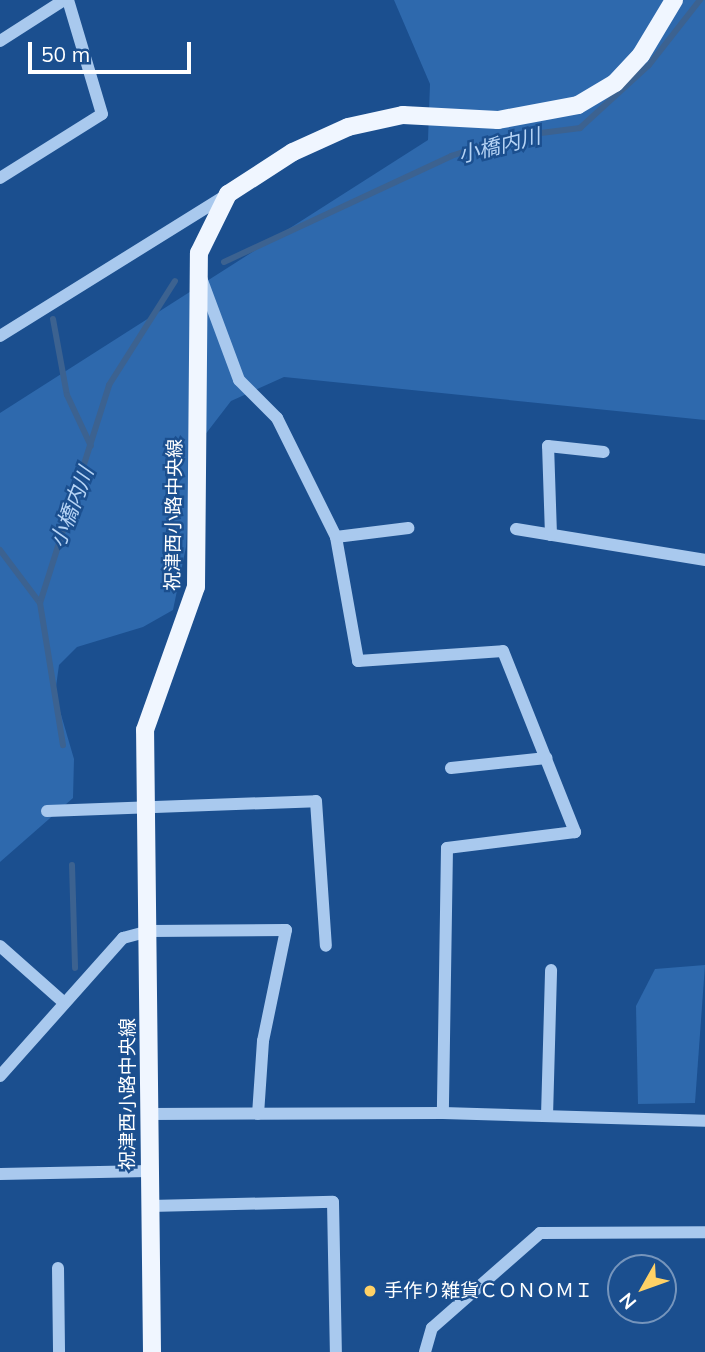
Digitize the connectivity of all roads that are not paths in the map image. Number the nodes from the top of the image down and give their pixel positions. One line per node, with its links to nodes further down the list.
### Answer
1 (66, 0): 3 (street); 4 (street)
2 (674, 0): 5 (main road)
3 (0, 41)
4 (0, 178)
5 (228, 194): 6 (main road, 祝津西小路中央線); 7 (street)
6 (197, 267): 12 (street); 16 (main road, 祝津西小路中央線)
7 (0, 336)
8 (604, 452): 11 (street)
9 (408, 528): 12 (street)
10 (516, 529): 11 (street)
11 (551, 535): 13 (street)
12 (335, 537): 14 (street)
13 (705, 560)
14 (546, 758): 15 (street); 24 (street)
15 (451, 768)
16 (146, 807): 17 (street); 18 (main road, 祝津西小路中央線); 20 (street)
17 (47, 811)
18 (149, 931): 22 (street); 25 (main road, 祝津西小路中央線); 26 (street)
19 (0, 946): 22 (street)
20 (326, 946)
21 (551, 970): 27 (street)
22 (62, 1001): 23 (street)
23 (0, 1076)
24 (443, 1113): 26 (street); 27 (street)
25 (148, 1114): 26 (street); 29 (main road, 祝津西小路中央線)
26 (258, 1114)
27 (547, 1116): 28 (street)
28 (705, 1121)
29 (149, 1171): 30 (street); 31 (main road, 祝津西小路中央線)
30 (0, 1174)
31 (150, 1206): 35 (main road, 祝津西小路中央線); 36 (street)
32 (705, 1232): 37 (street)
33 (58, 1268): 34 (street)
34 (59, 1352)
35 (152, 1352)
36 (336, 1352)
37 (425, 1352)

